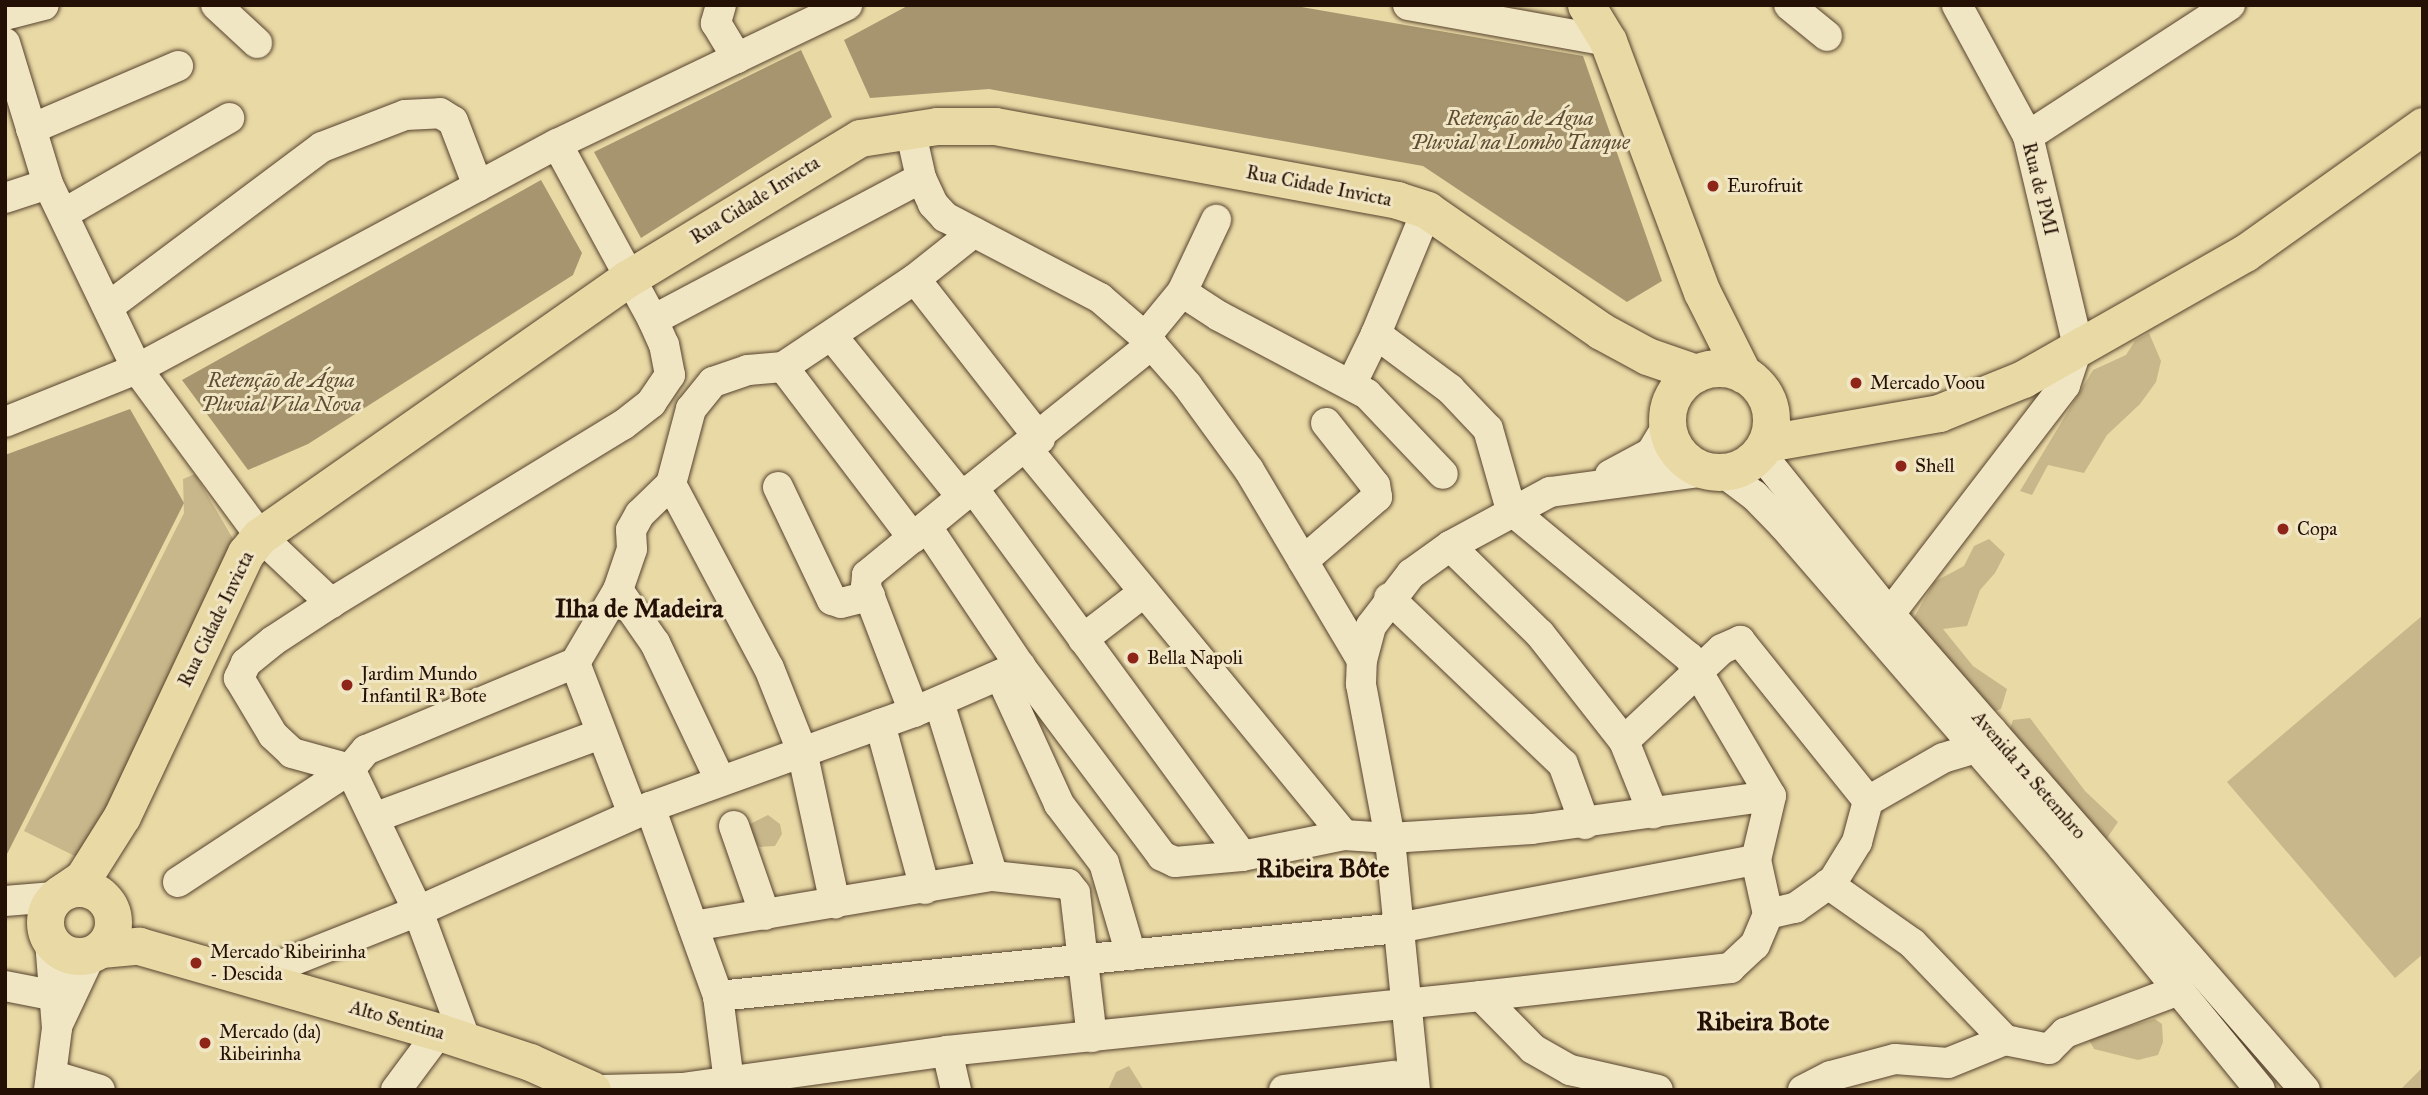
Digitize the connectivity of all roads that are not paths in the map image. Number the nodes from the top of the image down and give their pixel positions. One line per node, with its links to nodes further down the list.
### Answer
1 (44, 5): 10 (street)
2 (216, 5): 14 (street)
3 (721, 5): 15 (street)
4 (847, 5): 15 (street)
5 (1408, 5): 12 (street)
6 (1586, 5): 12 (main road)
7 (1789, 5): 11 (street)
8 (1956, 5): 21 (street, Rua de PMI)
9 (2231, 5): 21 (street)
10 (5, 15)
11 (1827, 36)
12 (1608, 41): 43 (main road)
13 (5, 43): 17 (street)
14 (257, 43)
15 (737, 58): 22 (street)
16 (178, 66): 17 (street)
17 (19, 112): 24 (street)
18 (229, 118): 28 (street)
19 (2423, 126): 40 (main road)
20 (910, 129): 23 (street); 27 (main road, Rua Cidade Invicta); 31 (main road, Rua Cidade Invicta)
21 (2028, 136): 40 (street, Rua de PMI)
22 (557, 144): 25 (street); 31 (street)
23 (921, 178): 30 (street); 35 (street)
24 (48, 184): 26 (street); 28 (street)
25 (478, 186): 34 (street); 42 (street)
26 (5, 198)
27 (1427, 210): 36 (main road, Rua Cidade Invicta); 37 (street)
28 (63, 214): 34 (street)
29 (1216, 220): 33 (street)
30 (974, 232): 32 (street); 39 (street)
31 (627, 279): 35 (street); 59 (main road, Rua Cidade Invicta)
32 (915, 279): 38 (street); 49 (street)
33 (1182, 292): 39 (street); 44 (street)
34 (108, 307): 42 (street)
35 (653, 320): 66 (street)
36 (1601, 331): 43 (main road, Rua Cidade Invicta); 45 (main road, Rua Cidade Invicta)
37 (1376, 334): 44 (street); 57 (street)
38 (832, 336): 41 (street); 56 (street)
39 (1148, 341): 49 (street); 61 (street)
40 (2078, 346): 48 (main road); 67 (street)
41 (783, 367): 53 (street); 58 (street)
42 (137, 369): 46 (street); 59 (street)
43 (1729, 379): 45 (main road); 48 (main road, Rua Cidade Invicta); 50 (main road)
44 (1351, 384): 52 (street)
45 (1668, 418): 51 (main road); 54 (street)
46 (5, 422)
47 (1326, 423): 61 (street)
48 (1855, 426): 50 (main road)
49 (1033, 444): 56 (street); 63 (street)
50 (1763, 448): 51 (main road); 67 (street, Avenida 12 Setembro)
51 (1715, 472): 54 (street); 67 (street, Avenida 12 Setembro)
52 (1443, 474)
53 (671, 484): 62 (street); 78 (street)
54 (1587, 485): 57 (street)
55 (778, 487): 64 (street)
56 (968, 493): 58 (street); 68 (street)
57 (1511, 510): 60 (street); 72 (street)
58 (920, 532): 64 (street); 71 (street)
59 (260, 536): 66 (street); 85 (main road, Rua Cidade Invicta)
60 (1450, 546): 65 (street); 77 (street)
61 (1303, 561): 69 (street)
62 (618, 590): 70 (street); 80 (street)
63 (1144, 593): 68 (street); 89 (street)
64 (870, 596): 73 (street)
65 (1389, 598): 69 (street); 87 (street)
66 (331, 603): 79 (street)
67 (1882, 623): 76 (street, Avenida 12 Setembro)
68 (1083, 639): 91 (street)
69 (1362, 660): 90 (street)
70 (575, 663): 75 (street); 79 (street)
71 (1010, 670): 73 (street); 91 (street); 95 (street)
72 (1699, 674): 77 (street); 81 (street); 82 (street)
73 (927, 707): 74 (street); 93 (street)
74 (880, 724): 78 (street); 97 (street)
75 (600, 734): 83 (street); 86 (street)
76 (1983, 740): 82 (street); 112 (street, Avenida 12 Setembro); 136 (street, Avenida 12 Setembro)
77 (1624, 741): 84 (street)
78 (802, 751): 80 (street); 100 (street)
79 (350, 769): 86 (street); 94 (street)
80 (720, 780): 83 (street)
81 (1771, 796): 84 (street); 92 (street)
82 (1868, 801): 96 (street)
83 (642, 810): 101 (street); 105 (street)
84 (1653, 813): 87 (street)
85 (122, 816): 103 (main road, Rua Cidade Invicta); 107 (main road, Rua Cidade Invicta)
86 (376, 817): 101 (street)
87 (1585, 824): 90 (street)
88 (734, 826): 104 (street)
89 (1344, 835): 90 (street); 91 (street)
90 (1390, 838): 106 (street)
91 (1242, 856)
92 (1756, 860): 102 (street); 106 (street)
93 (993, 876): 97 (street); 98 (street)
94 (178, 882)
95 (1113, 883): 98 (street); 108 (street)
96 (1828, 884): 102 (street); 120 (street)
97 (925, 889): 100 (street)
98 (1075, 892): 109 (street)
99 (5, 902): 103 (street)
100 (835, 904): 104 (street)
101 (418, 911): 110 (street); 118 (street)
102 (1768, 914): 115 (street)
103 (53, 915): 107 (main road); 107 (main road); 113 (street)
104 (765, 915): 105 (street)
105 (693, 926): 114 (street)
106 (1398, 928): 108 (street); 116 (street)
107 (102, 930): 110 (main road, Alto Sentina); 117 (street)
108 (1131, 955): 109 (street)
109 (1083, 960): 114 (street); 119 (street)
110 (249, 978): 118 (main road, Alto Sentina)
111 (5, 986): 113 (street)
112 (2179, 990): 120 (street); 125 (street, Avenida 12 Setembro)
113 (56, 996): 117 (street)
114 (718, 996): 123 (street)
115 (1481, 996): 116 (street); 134 (street)
116 (1409, 1004): 119 (street); 122 (street)
117 (57, 1028): 124 (street)
118 (453, 1036): 128 (street); 129 (main road, Alto Sentina)
119 (1092, 1037): 121 (street)
120 (2005, 1041): 135 (street)
121 (947, 1051): 123 (street); 131 (street)
122 (1408, 1078): 132 (street); 133 (street)
123 (729, 1082): 126 (street)
124 (50, 1083): 127 (street)
125 (2253, 1087)
126 (682, 1089): 130 (street)
127 (100, 1090)
128 (396, 1090)
129 (593, 1090)
130 (603, 1090)
131 (956, 1090)
132 (1284, 1090)
133 (1367, 1090)
134 (1658, 1090)
135 (1803, 1090)
136 (2305, 1090)

